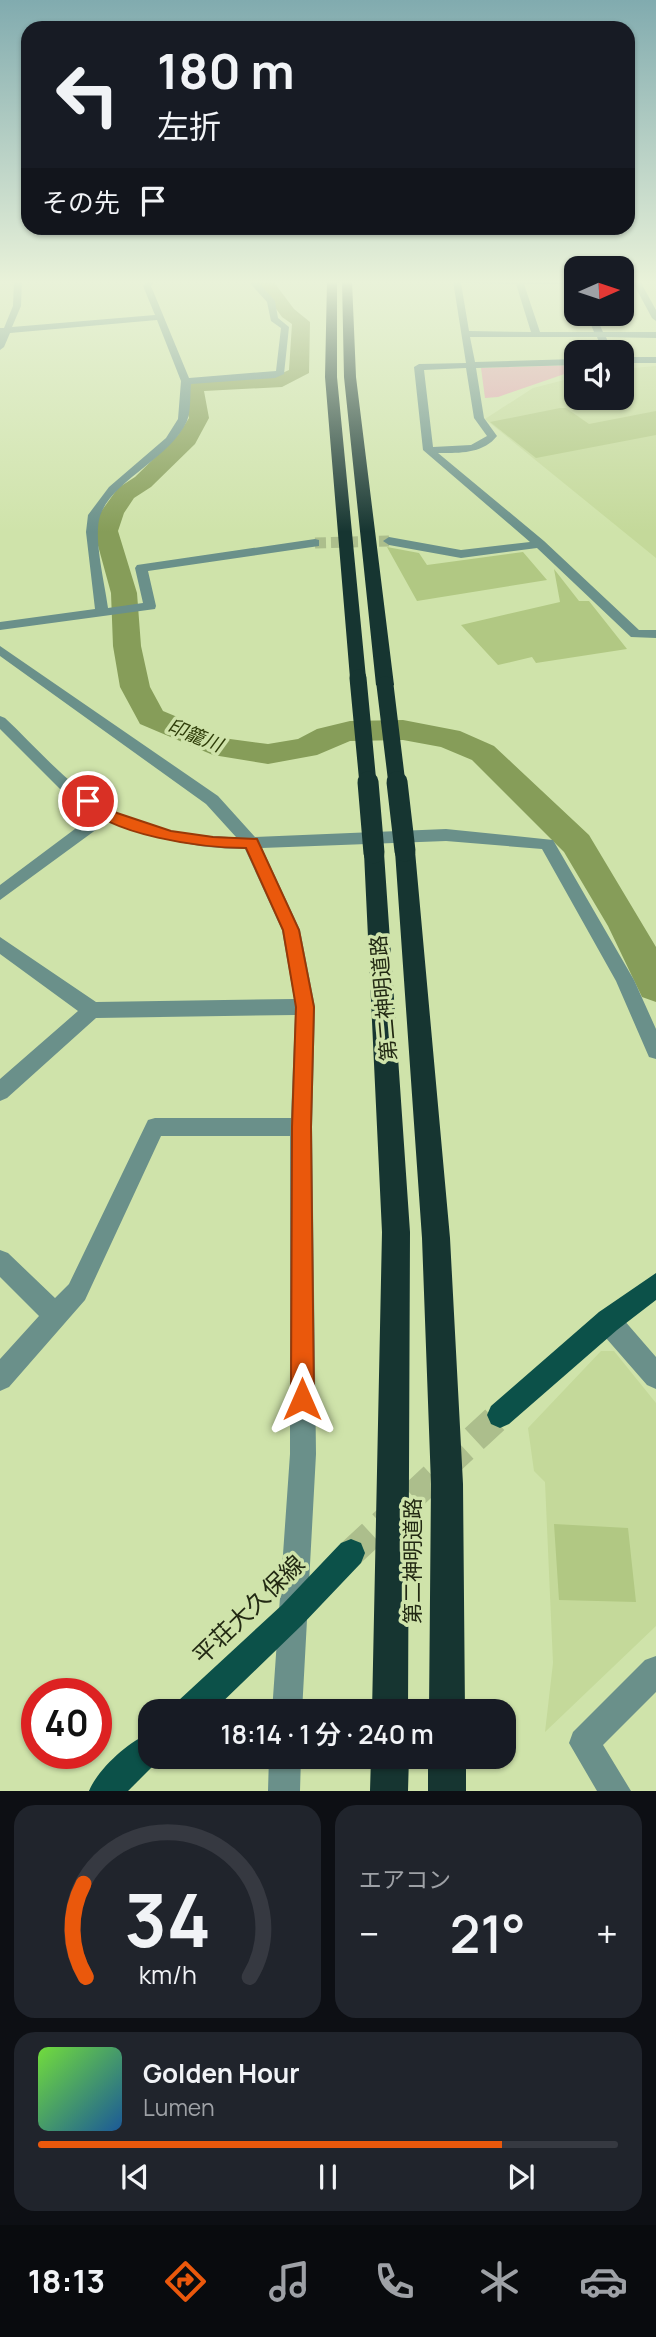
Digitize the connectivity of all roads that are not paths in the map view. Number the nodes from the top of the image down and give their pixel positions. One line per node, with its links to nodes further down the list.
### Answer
1 (472, 364): 8 (street)
2 (179, 365): 7 (street)
3 (282, 365): 7 (street)
4 (331, 365): 38 (highway, 第二神明道路, bridge)
5 (349, 365): 39 (highway, 第二神明道路, bridge)
6 (462, 365): 8 (street)
7 (186, 380): 12 (street)
8 (428, 450): 11 (street)
9 (389, 541): 11 (street)
10 (315, 543): 12 (street)
11 (540, 544): 14 (street)
12 (102, 610): 13 (street)
13 (0, 626)
14 (656, 634)
15 (0, 650): 18 (street)
16 (0, 721): 17 (street)
17 (106, 814): 18 (street); 19 (street)
18 (251, 843): 21 (street); 23 (street)
19 (0, 894)
20 (0, 944): 22 (street)
21 (305, 1007): 22 (street); 25 (street)
22 (92, 1010): 24 (street)
23 (656, 1051)
24 (0, 1092)
25 (301, 1127): 28 (street); 34 (street)
26 (0, 1261): 28 (street)
27 (656, 1285): 29 (main road)
28 (56, 1315): 31 (street)
29 (608, 1321): 30 (street); 32 (main road)
30 (656, 1376)
31 (0, 1377)
32 (500, 1415)
33 (351, 1553): 34 (main road, 平荘大久保線)
34 (292, 1615): 36 (main road, 平荘大久保線); 37 (street)
35 (656, 1671): 48 (street)
36 (204, 1699)
37 (288, 1699)
38 (390, 1699)
39 (447, 1699)
40 (138, 1759): 44 (main road)
41 (285, 1769): 45 (street)
42 (390, 1769): 46 (highway)
43 (447, 1769): 47 (highway)
44 (105, 1791)
45 (284, 1791)
46 (389, 1791)
47 (447, 1791)
48 (615, 1791)

